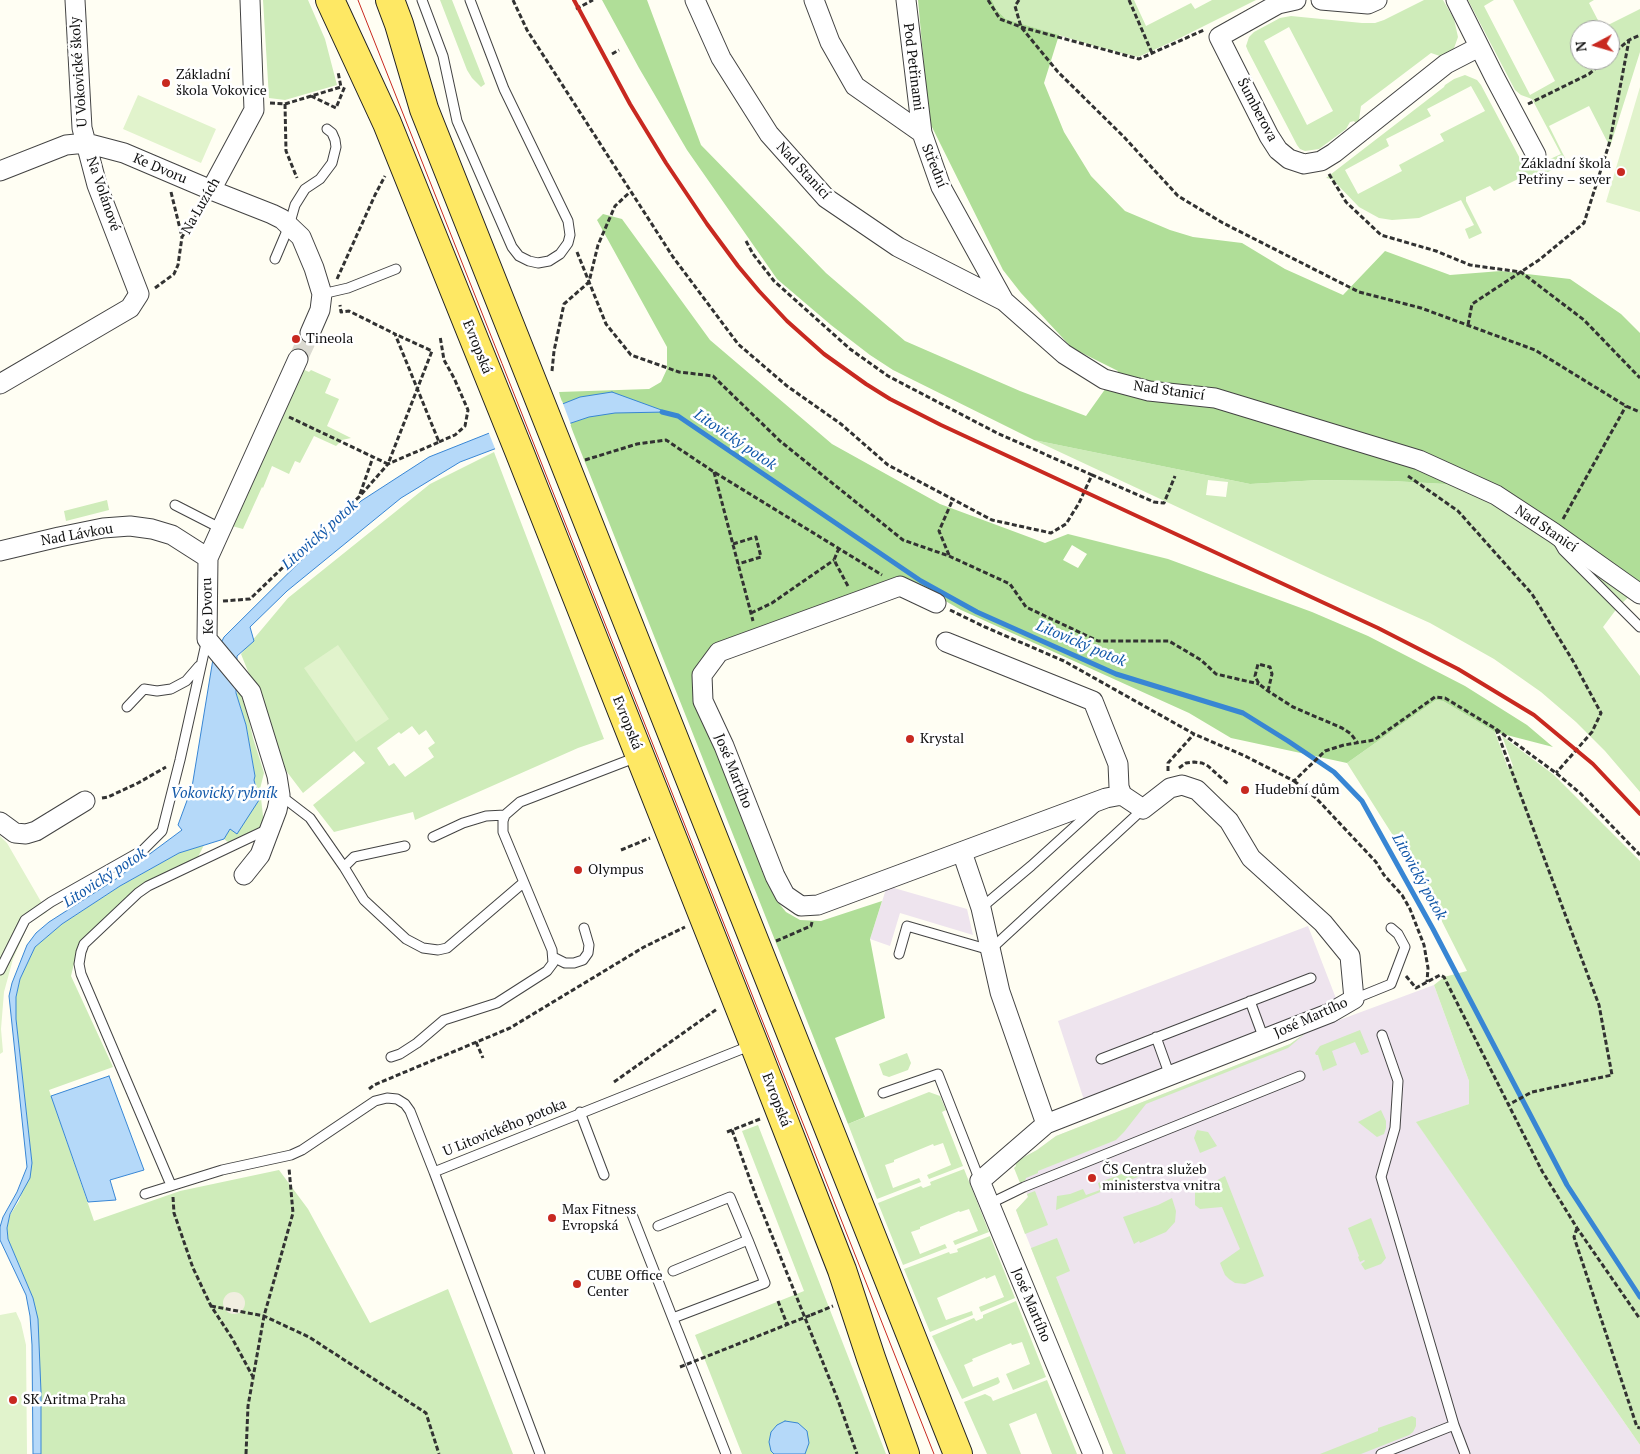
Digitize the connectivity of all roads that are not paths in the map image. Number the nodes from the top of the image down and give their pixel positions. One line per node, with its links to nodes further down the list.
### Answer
1 (75, 0): 17 (street, U Vokovické školy)
2 (250, 0): 20 (street, Na Luzích)
3 (330, 0): 41 (main road, Evropská)
4 (390, 0): 91 (main road)
5 (422, 0): 6 (lane)
6 (470, 0)
7 (694, 0): 25 (street, Nad Stanicí)
8 (814, 0): 16 (street, Střední)
9 (906, 0): 16 (street, Pod Petřinami)
10 (1296, 0): 14 (street, Šumberova)
11 (1321, 0): 12 (street)
12 (1376, 0)
13 (1456, 0): 14 (street)
14 (1479, 47): 18 (street)
15 (327, 129): 21 (lane)
16 (922, 133): 25 (street, Střední)
17 (86, 143): 19 (street, Na Volánové); 20 (street, Ke Dvoru); 28 (street, Na Volánové)
18 (1536, 155)
19 (0, 171)
20 (212, 190): 21 (street, Ke Dvoru)
21 (289, 226): 22 (lane); 24 (street, Ke Dvoru)
22 (275, 259)
23 (396, 268): 24 (lane)
24 (330, 292): 26 (street)
25 (1004, 301): 31 (street, Nad Stanicí)
26 (310, 332)
27 (298, 360): 30 (street, Ke Dvoru)
28 (0, 384)
29 (175, 505): 30 (lane)
30 (220, 528): 33 (street, Ke Dvoru)
31 (1554, 533): 34 (street, Nad Stanicí); 36 (lane)
32 (0, 551): 33 (street, Nad Lávkou)
33 (208, 558): 37 (street, Ke Dvoru)
34 (1640, 594)
35 (936, 603): 51 (street, José Martího)
36 (1640, 627)
37 (209, 641): 39 (lane); 42 (street, Ke Dvoru)
38 (946, 642): 43 (street)
39 (201, 664): 40 (lane); 61 (lane)
40 (127, 707)
41 (640, 756): 46 (lane); 68 (main road, Evropská)
42 (280, 795): 48 (street, Ke Dvoru); 52 (lane)
43 (1114, 796): 45 (street); 51 (street, José Martího); 55 (lane)
44 (85, 801): 47 (street)
45 (1143, 809): 58 (lane); 63 (street, José Martího)
46 (505, 815): 49 (lane); 54 (lane)
47 (0, 822)
48 (271, 827): 53 (street, Ke Dvoru); 79 (lane)
49 (433, 837)
50 (405, 846): 52 (lane)
51 (962, 852): 55 (street)
52 (344, 867): 54 (lane)
53 (244, 875)
54 (524, 882): 60 (lane)
55 (980, 908): 58 (street)
56 (584, 928): 60 (lane)
57 (1391, 928): 63 (lane)
58 (990, 950): 59 (lane); 75 (street)
59 (899, 954)
60 (553, 957): 69 (lane)
61 (0, 970)
62 (1310, 978): 64 (lane)
63 (1354, 999): 67 (street, José Martího)
64 (1250, 1001): 66 (lane); 67 (lane)
65 (1382, 1035): 87 (lane)
66 (1156, 1037): 70 (lane); 71 (lane)
67 (1264, 1038): 71 (street, José Martího)
68 (754, 1044): 74 (lane, U Litovického potoka); 90 (main road, Evropská)
69 (391, 1057)
70 (1101, 1059)
71 (1170, 1076): 75 (street, José Martího)
72 (1300, 1076): 81 (lane)
73 (883, 1093): 78 (lane)
74 (580, 1112): 76 (lane, U Litovického potoka); 77 (lane)
75 (1046, 1124): 78 (street, José Martího)
76 (434, 1172): 79 (lane, U Litovického potoka); 88 (lane)
77 (604, 1176)
78 (980, 1181): 81 (street, José Martího)
79 (171, 1185): 80 (lane, U Litovického potoka)
80 (145, 1194)
81 (989, 1204): 92 (street, José Martího)
82 (631, 1212): 86 (lane)
83 (658, 1226): 84 (lane)
84 (748, 1240): 85 (lane); 86 (lane)
85 (673, 1271)
86 (673, 1318): 89 (lane)
87 (1454, 1425): 93 (lane); 94 (lane)
88 (540, 1454)
89 (726, 1454)
90 (905, 1454)
91 (958, 1454)
92 (1093, 1454)
93 (1381, 1454)
94 (1465, 1454)

